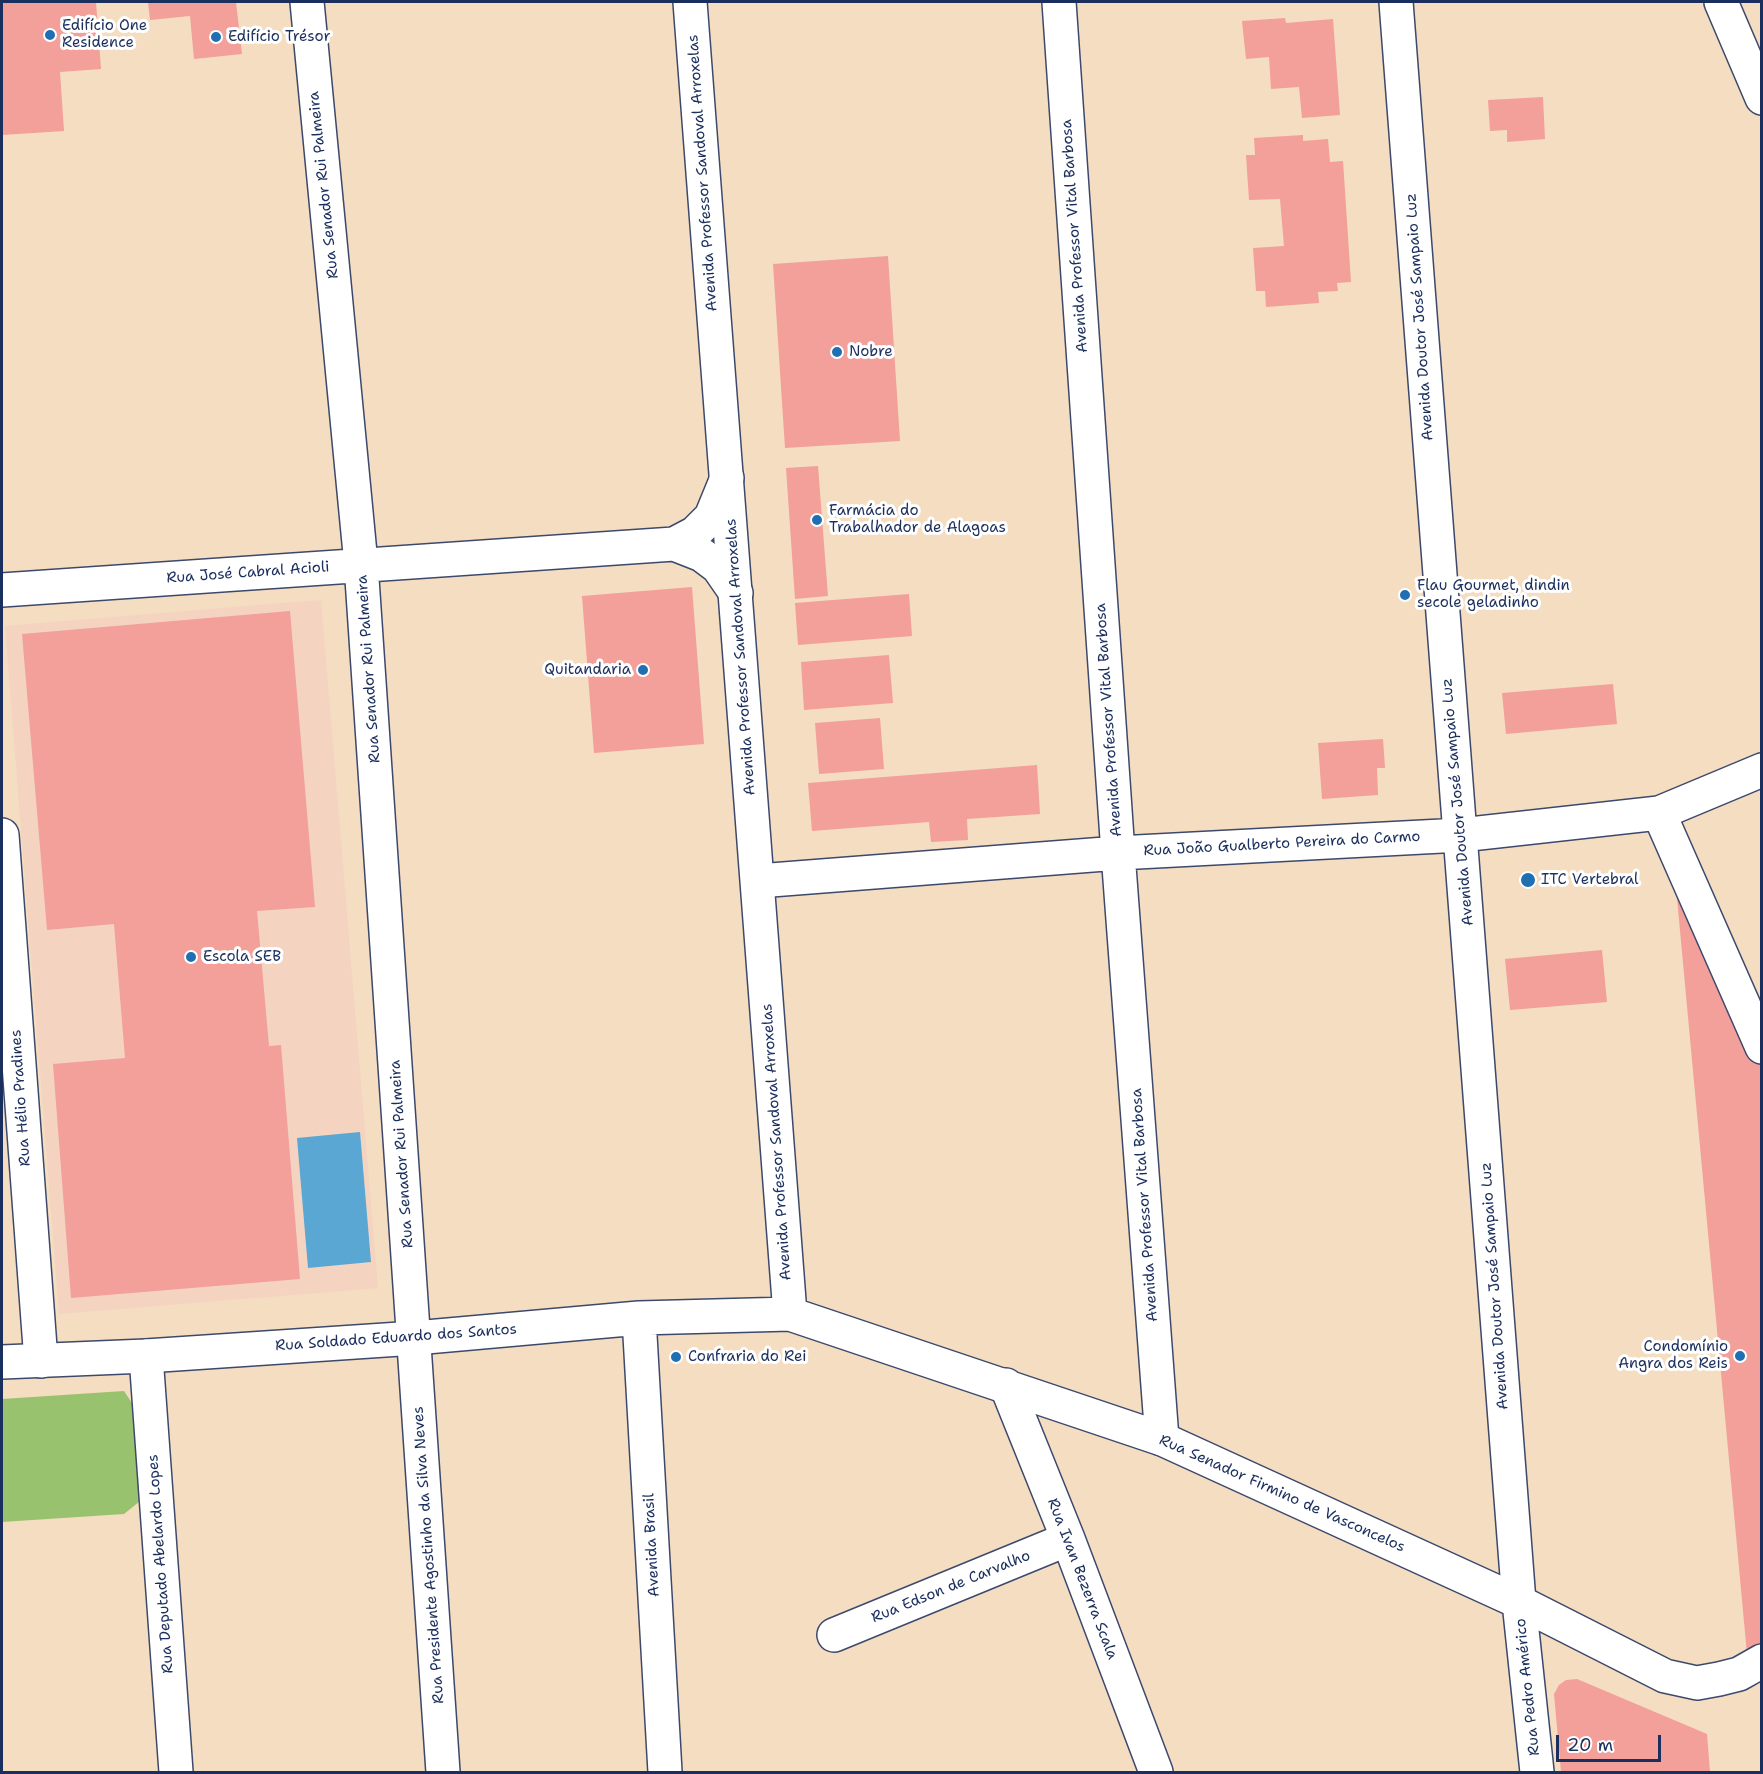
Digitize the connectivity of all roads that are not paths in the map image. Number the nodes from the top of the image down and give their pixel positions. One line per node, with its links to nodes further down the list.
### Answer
1 (307, 2): 9 (street, Rua Senador Rui Palmeira)
2 (690, 2): 7 (street, Avenida Professor Sandoval Arroxelas)
3 (1059, 2): 16 (street, Avenida Professor Vital Barbosa)
4 (1396, 2): 15 (street, Avenida Doutor José Sampaio Luz)
5 (1720, 2): 6 (street)
6 (1761, 98)
7 (727, 478): 8 (street, Rua José Cabral Acioli); 11 (street, Avenida Professor Sandoval Arroxelas)
8 (674, 544): 9 (street, Rua José Cabral Acioli); 11 (street, Rua José Cabral Acioli)
9 (361, 564): 10 (street, Rua José Cabral Acioli); 22 (street, Rua Senador Rui Palmeira)
10 (2, 590)
11 (736, 593): 17 (street, Avenida Professor Sandoval Arroxelas)
12 (1761, 770): 13 (street, Rua João Gualberto Pereira do Carmo)
13 (1659, 813): 15 (street, Rua João Gualberto Pereira do Carmo); 18 (street)
14 (2, 835): 24 (street, Rua Hélio Pradines)
15 (1461, 835): 16 (street, Rua João Gualberto Pereira do Carmo); 29 (street, Avenida Doutor José Sampaio Luz)
16 (1118, 853): 17 (street, Rua João Gualberto Pereira do Carmo); 27 (street, Avenida Professor Vital Barbosa)
17 (758, 881): 20 (street, Avenida Professor Sandoval Arroxelas)
18 (1750, 990): 19 (street)
19 (1761, 1047)
20 (790, 1314): 21 (street, Rua Soldado Eduardo dos Santos); 26 (street, Rua Senador Firmino de Vasconcelos)
21 (639, 1318): 22 (street, Rua Soldado Eduardo dos Santos); 34 (street, Avenida Brasil)
22 (415, 1338): 23 (street, Rua Soldado Eduardo dos Santos); 33 (street, Rua Presidente Agostinho da Silva Neves)
23 (146, 1356): 24 (street, Rua Soldado Eduardo dos Santos); 32 (street, Rua Deputado Abelardo Lopes)
24 (41, 1361): 25 (street, Rua Soldado Eduardo dos Santos)
25 (2, 1362)
26 (1006, 1385): 27 (street, Rua Senador Firmino de Vasconcelos); 28 (street, Rua Ivan Bezerra Scala)
27 (1162, 1439): 29 (street, Rua Senador Firmino de Vasconcelos)
28 (1068, 1539): 30 (street, Rua Edson de Carvalho); 35 (street, Rua Ivan Bezerra Scala)
29 (1519, 1602): 31 (street, Rua Senador Firmino de Vasconcelos); 36 (street, Rua Pedro Américo)
30 (834, 1635)
31 (1761, 1661)
32 (176, 1773)
33 (443, 1773)
34 (665, 1773)
35 (1156, 1773)
36 (1537, 1773)

